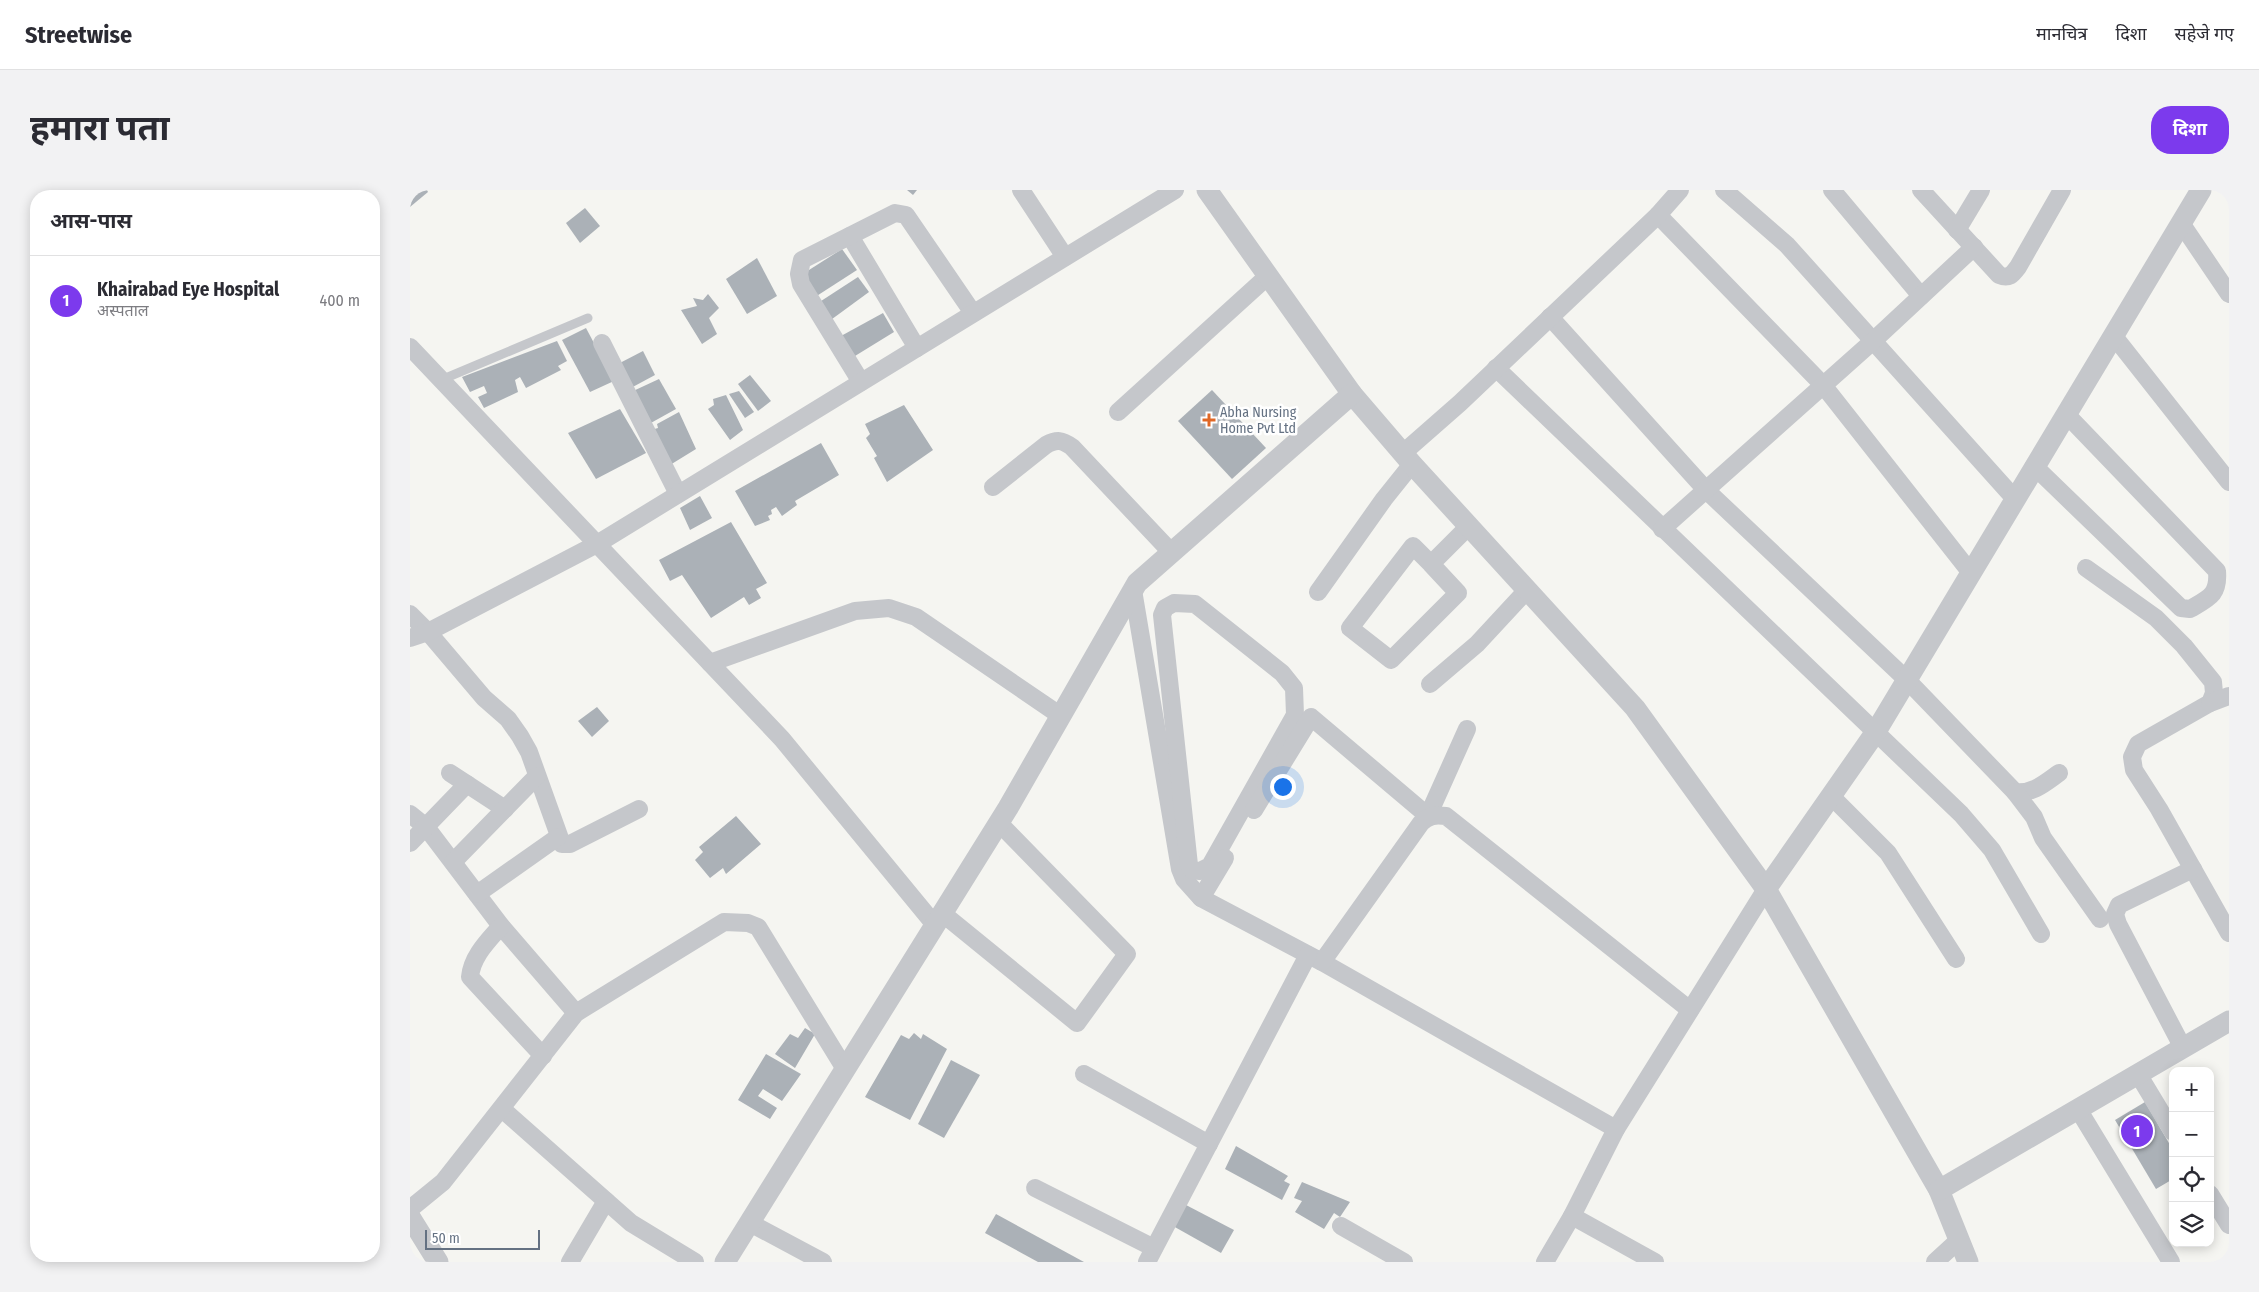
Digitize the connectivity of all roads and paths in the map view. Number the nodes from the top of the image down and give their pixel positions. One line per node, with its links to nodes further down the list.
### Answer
1 (1021, 190): 16 (street)
2 (1174, 190): 16 (street)
3 (1207, 190): 17 (street)
4 (1680, 190): 11 (street)
5 (1724, 190): 24 (street)
6 (1832, 190): 19 (street)
7 (1921, 190): 13 (street)
8 (1982, 190): 13 (street)
9 (2062, 190): 15 (street)
10 (2201, 190): 12 (street)
11 (1658, 215): 21 (street); 31 (street)
12 (2181, 223): 18 (street); 23 (street)
13 (1957, 230): 15 (street)
14 (850, 236): 20 (street); 27 (street); 30 (street)
15 (1974, 248): 19 (street)
16 (1065, 257): 20 (street)
17 (1268, 276): 32 (street); 33 (street)
18 (2229, 294)
19 (1921, 296): 24 (street)
20 (973, 313): 27 (street)
21 (1550, 317): 28 (street); 39 (street)
22 (588, 318): 29 (lane)
23 (2113, 336): 34 (street); 37 (street)
24 (1873, 341): 31 (street); 41 (street)
25 (602, 343): 40 (street)
26 (410, 347): 29 (street)
27 (917, 348): 30 (street)
28 (1496, 368): 35 (street); 43 (street)
29 (441, 380): 44 (street)
30 (861, 382): 40 (street)
31 (1823, 385): 39 (street); 48 (street)
32 (1352, 394): 35 (street); 45 (street)
33 (1118, 412)
34 (2066, 414): 36 (street); 36 (street)
35 (1408, 458): 42 (street); 51 (street)
36 (2034, 466): 41 (street)
37 (2229, 482)
38 (993, 487): 45 (street)
39 (1706, 490): 43 (street); 56 (street)
40 (678, 494): 44 (street)
41 (2015, 499): 48 (street)
42 (1469, 526): 46 (street); 50 (street)
43 (1662, 529): 62 (street)
44 (597, 544): 53 (street); 55 (street)
45 (1172, 553): 49 (street)
46 (1431, 564): 46 (street)
47 (2086, 568): 59 (street)
48 (1971, 573): 56 (street)
49 (1133, 590): 60 (street); 63 (street)
50 (1528, 590): 57 (street); 80 (street)
51 (1318, 592)
52 (410, 614): 53 (street)
53 (428, 632): 54 (street); 66 (street)
54 (410, 638)
55 (710, 663): 60 (street); 83 (street)
56 (1906, 680): 62 (street); 68 (street)
57 (1430, 684)
58 (2229, 696): 59 (street)
59 (2210, 703): 79 (street)
60 (1061, 716): 74 (street)
61 (1466, 728): 73 (street)
62 (1875, 733): 69 (street); 87 (street)
63 (1167, 743): 63 (street); 82 (street)
64 (450, 772): 67 (street)
65 (2059, 773): 68 (street)
66 (537, 776): 70 (street); 76 (street)
67 (467, 784): 70 (street); 75 (street)
68 (2016, 792): 84 (street)
69 (1831, 796): 80 (street); 89 (street)
70 (505, 809): 78 (street)
71 (639, 809): 76 (street)
72 (410, 814): 75 (street)
73 (1428, 816): 82 (street); 88 (street); 90 (street)
74 (999, 823): 83 (street); 83 (street)
75 (426, 827): 77 (street); 78 (street)
76 (558, 837): 81 (street)
77 (410, 842)
78 (453, 862): 81 (street)
79 (2193, 869): 86 (street); 93 (street)
80 (1766, 889): 90 (street); 104 (street)
81 (477, 894): 85 (street)
82 (1201, 898): 88 (street)
83 (939, 919): 95 (street)
84 (2100, 920)
85 (501, 926): 91 (street); 94 (street)
86 (2229, 933)
87 (2041, 934)
88 (1315, 959): 101 (street); 102 (street)
89 (1956, 959)
90 (1690, 1010): 101 (street)
91 (576, 1013): 94 (street); 95 (street)
92 (2229, 1021): 93 (street)
93 (2183, 1048): 97 (street)
94 (543, 1056): 98 (street)
95 (845, 1069): 110 (street)
96 (1084, 1074): 102 (street)
97 (2138, 1074): 99 (street); 100 (street)
98 (502, 1109): 105 (street); 107 (street)
99 (2078, 1109): 104 (street); 125 (street)
100 (2169, 1125)
101 (1616, 1129): 108 (street)
102 (1209, 1144): 114 (street)
103 (1035, 1188): 114 (street)
104 (1939, 1190): 113 (street)
105 (606, 1201): 116 (street); 117 (street)
106 (2214, 1201): 111 (street)
107 (410, 1210)
108 (1572, 1216): 121 (street); 122 (street)
109 (410, 1217): 115 (street)
110 (750, 1223): 118 (street); 119 (street)
111 (2229, 1225)
112 (1341, 1226): 120 (street)
113 (1959, 1240): 123 (street); 124 (street)
114 (1151, 1255)
115 (438, 1262)
116 (570, 1262)
117 (695, 1262)
118 (725, 1262)
119 (823, 1262)
120 (1404, 1262)
121 (1545, 1262)
122 (1655, 1262)
123 (1936, 1262)
124 (1968, 1262)
125 (2171, 1262)

